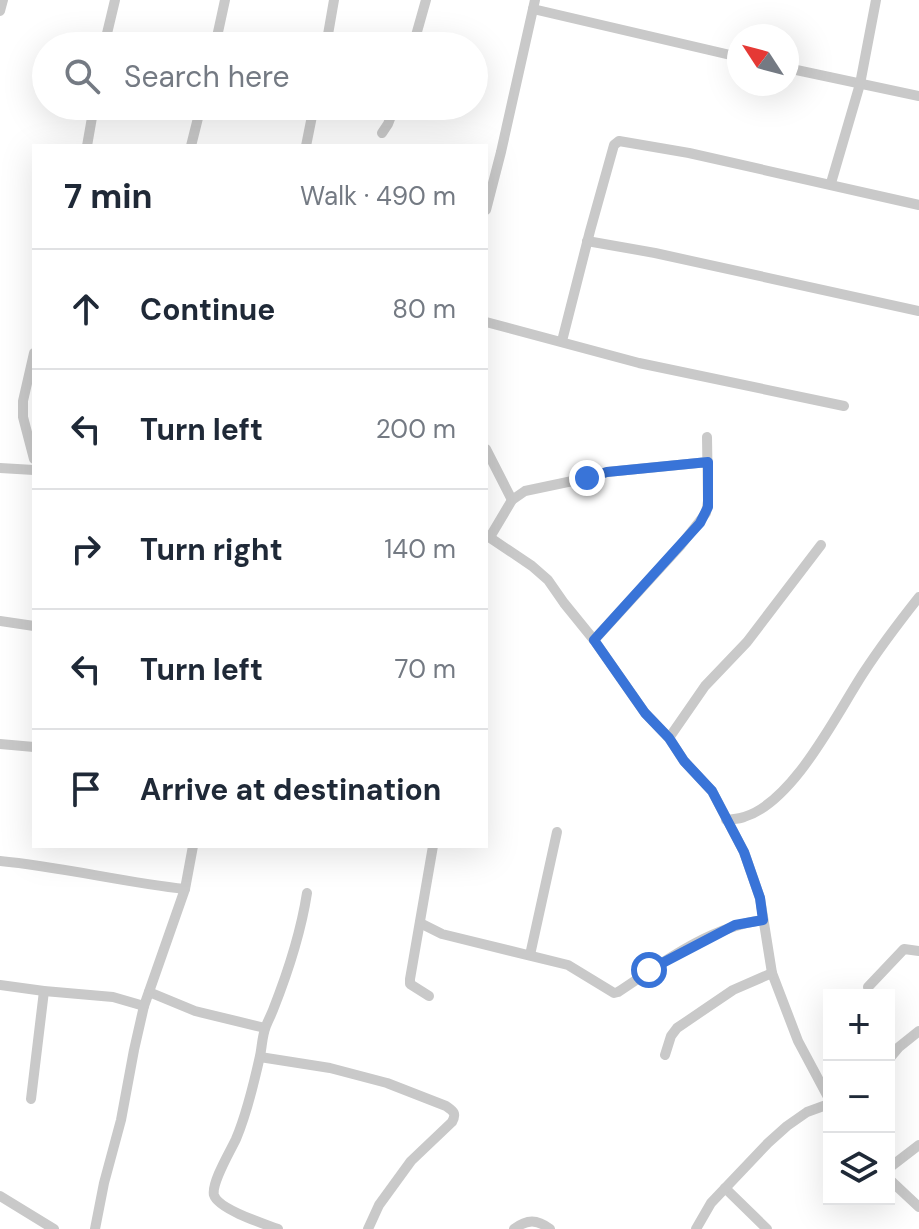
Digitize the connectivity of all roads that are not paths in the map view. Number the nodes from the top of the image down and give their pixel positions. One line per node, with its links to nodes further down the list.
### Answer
1 (3, 0): 8 (street)
2 (115, 0): 9 (street)
3 (225, 0): 10 (street)
4 (334, 0): 11 (street)
5 (426, 0): 12 (street)
6 (876, 0): 15 (street)
7 (534, 5): 13 (street); 26 (street)
8 (0, 11)
9 (107, 32)
10 (218, 32)
11 (328, 32)
12 (417, 32)
13 (727, 54)
14 (799, 71): 15 (street)
15 (860, 84): 16 (street); 25 (street)
16 (919, 96)
17 (92, 120): 22 (street)
18 (198, 120): 23 (street)
19 (311, 120): 24 (street)
20 (390, 120): 21 (street)
21 (382, 133)
22 (87, 144)
23 (192, 144)
24 (306, 144)
25 (831, 183): 27 (street); 28 (street)
26 (488, 202)
27 (919, 205)
28 (587, 241): 29 (street); 31 (street)
29 (919, 311)
30 (488, 322): 31 (street)
31 (562, 341): 33 (street)
32 (32, 362): 35 (street)
33 (844, 406)
34 (707, 437): 37 (street)
35 (32, 451)
36 (488, 453): 40 (street)
37 (708, 462): 40 (street); 46 (street)
38 (0, 468): 39 (street)
39 (32, 470)
40 (512, 500): 41 (street)
41 (488, 536): 46 (street)
42 (821, 545): 47 (street)
43 (919, 597): 50 (street)
44 (0, 621): 45 (street)
45 (32, 626)
46 (594, 640): 47 (street)
47 (669, 738): 50 (street)
48 (0, 744): 49 (street)
49 (32, 747)
50 (726, 820): 57 (street)
51 (557, 832): 60 (street)
52 (193, 848): 55 (street)
53 (433, 848): 58 (street)
54 (0, 861): 55 (street)
55 (185, 889): 65 (street)
56 (307, 893): 68 (street)
57 (763, 920): 60 (street); 61 (street)
58 (420, 923): 60 (street); 66 (street)
59 (919, 951): 63 (street)
60 (530, 955)
61 (772, 973): 71 (street); 73 (street)
62 (0, 985): 64 (street)
63 (868, 987)
64 (44, 991): 67 (street); 74 (street)
65 (149, 992): 67 (street); 68 (street)
66 (429, 996)
67 (144, 1006): 83 (street)
68 (265, 1028): 72 (street)
69 (919, 1031): 70 (street)
70 (895, 1052)
71 (665, 1055)
72 (260, 1057): 84 (street); 85 (street)
73 (823, 1090)
74 (31, 1099)
75 (823, 1105): 79 (street)
76 (919, 1145): 77 (street)
77 (895, 1163)
78 (895, 1185): 81 (street)
79 (725, 1188): 88 (street); 89 (street)
80 (0, 1196): 82 (street)
81 (919, 1207)
82 (54, 1229)
83 (95, 1229)
84 (278, 1229)
85 (368, 1229)
86 (514, 1229): 87 (street)
87 (550, 1229)
88 (696, 1229)
89 (767, 1229)

